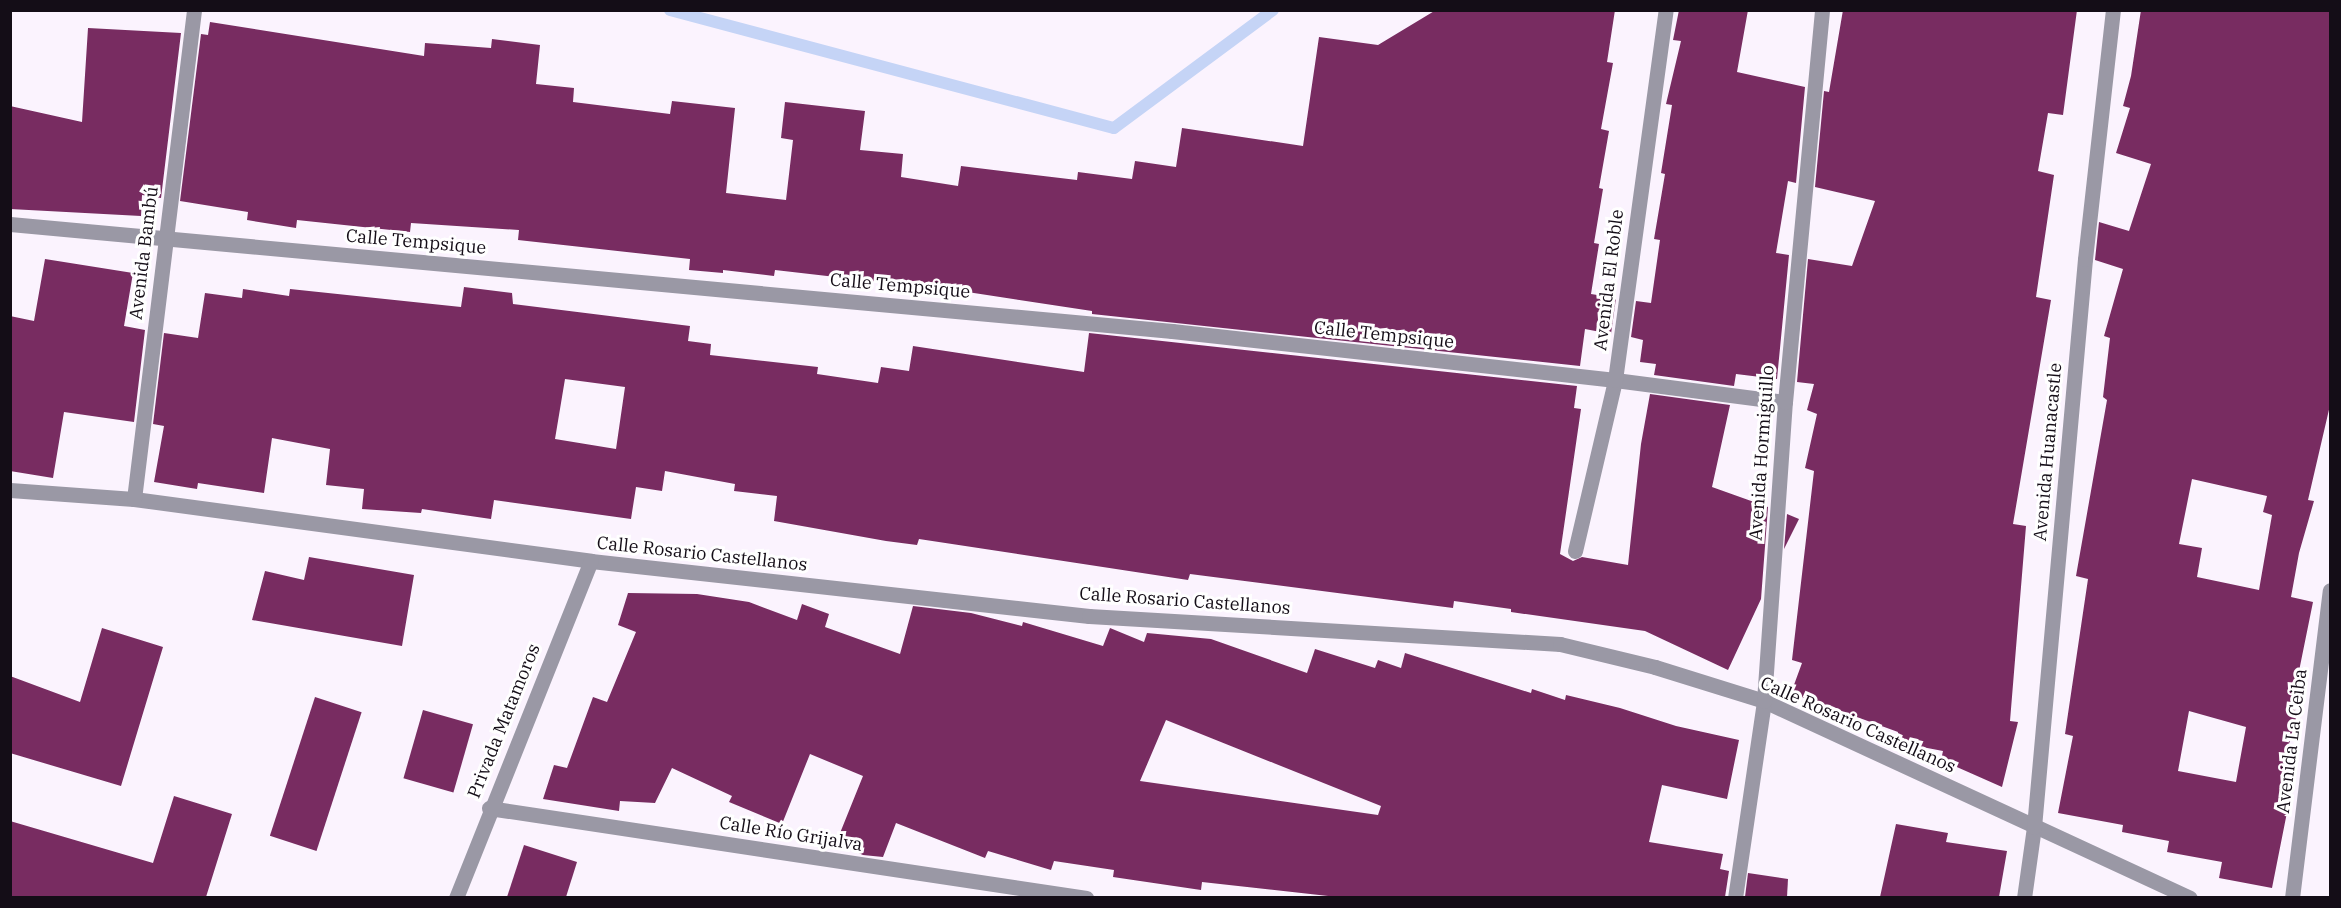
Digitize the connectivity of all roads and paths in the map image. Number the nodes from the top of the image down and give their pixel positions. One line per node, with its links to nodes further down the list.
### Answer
1 (194, 10): 6 (street, Avenida Bambú)
2 (1666, 10): 7 (street, Avenida El Roble)
3 (1822, 10): 8 (street, Avenida Hormiguillo)
4 (2113, 10): 16 (street, Avenida Huanacastle)
5 (10, 224): 6 (street, Calle Tempsique)
6 (165, 238): 7 (street, Calle Tempsique); 10 (street, Avenida Bambú)
7 (1615, 380): 8 (street, Calle Tempsique); 11 (street, Avenida El Roble)
8 (1785, 402): 14 (street, Avenida Hormiguillo)
9 (10, 490): 10 (street, Calle Rosario Castellanos)
10 (134, 500): 12 (street, Calle Rosario Castellanos)
11 (1575, 551)
12 (591, 561): 14 (street, Calle Rosario Castellanos); 15 (street, Privada Matamoros)
13 (2331, 590): 22 (street, Avenida La Ceiba)
14 (1764, 701): 16 (street, Calle Rosario Castellanos); 19 (street, Avenida Hormiguillo)
15 (489, 808): 17 (street, Privada Matamoros); 18 (street, Calle Río Grijalva)
16 (2034, 827): 20 (street, Avenida Huanacastle); 21 (street, Calle Rosario Castellanos)
17 (456, 897)
18 (1086, 897)
19 (1735, 897)
20 (2024, 897)
21 (2190, 897)
22 (2292, 897)

